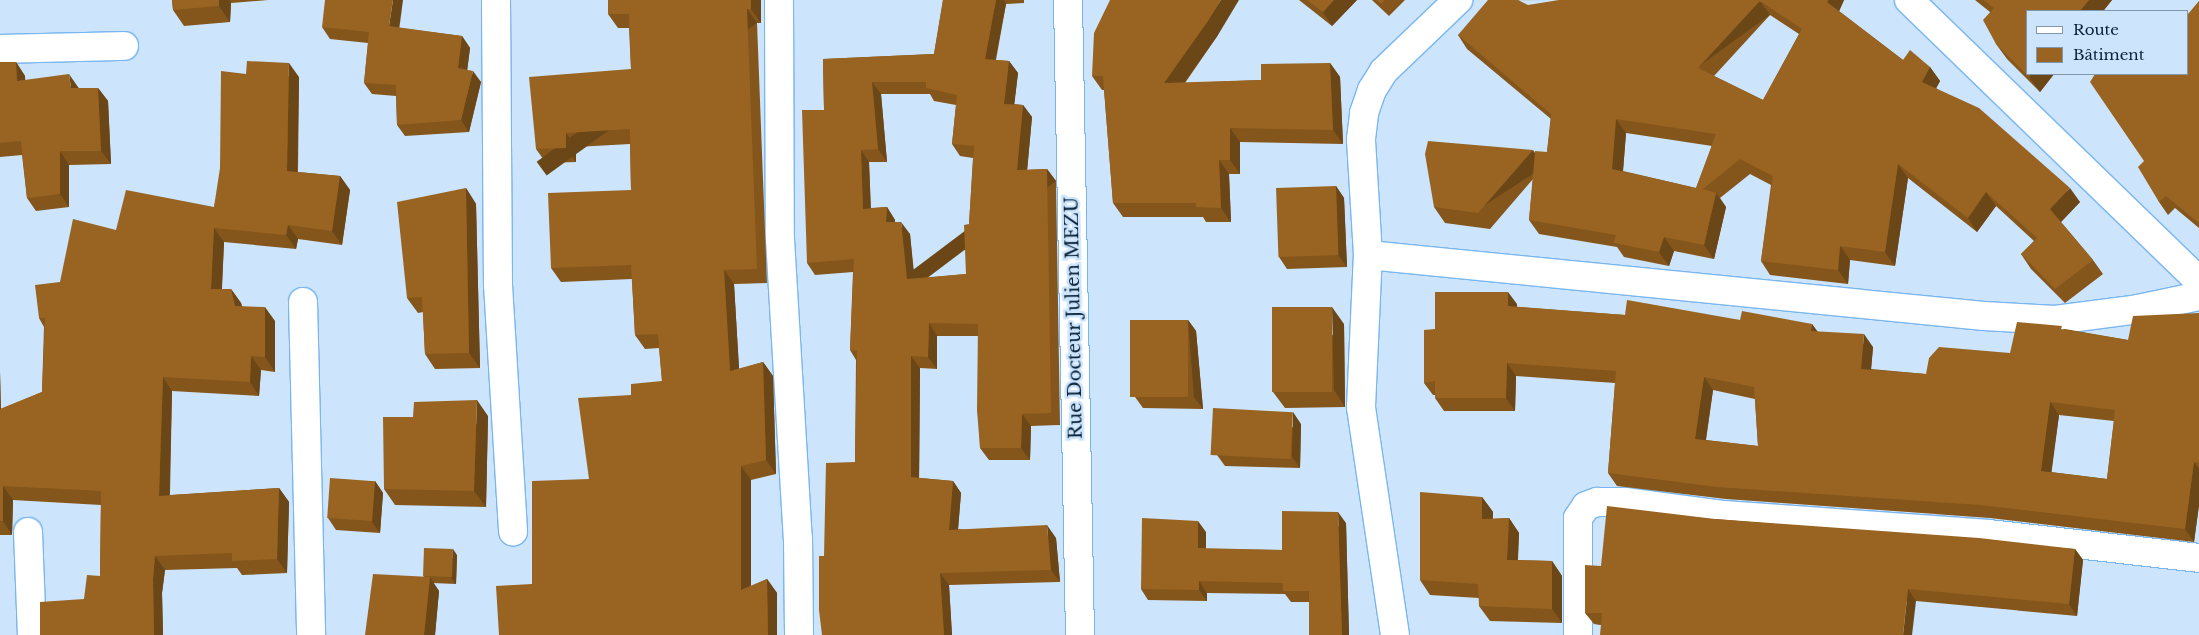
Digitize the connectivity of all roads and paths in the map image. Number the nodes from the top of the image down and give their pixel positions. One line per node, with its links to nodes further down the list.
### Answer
1 (496, 0): 13 (street)
2 (778, 0): 17 (street)
3 (1068, 0): 18 (street, Rue Docteur Julien MEZU)
4 (1458, 0): 8 (street)
5 (1909, 0): 9 (street)
6 (124, 46): 7 (street)
7 (0, 49)
8 (1368, 255): 10 (street); 19 (street)
9 (2199, 281)
10 (2199, 296)
11 (303, 302): 16 (street)
12 (28, 532): 15 (street)
13 (513, 532)
14 (2199, 558): 20 (street)
15 (32, 635)
16 (311, 635)
17 (799, 635)
18 (1080, 635)
19 (1394, 635)
20 (1578, 635)

